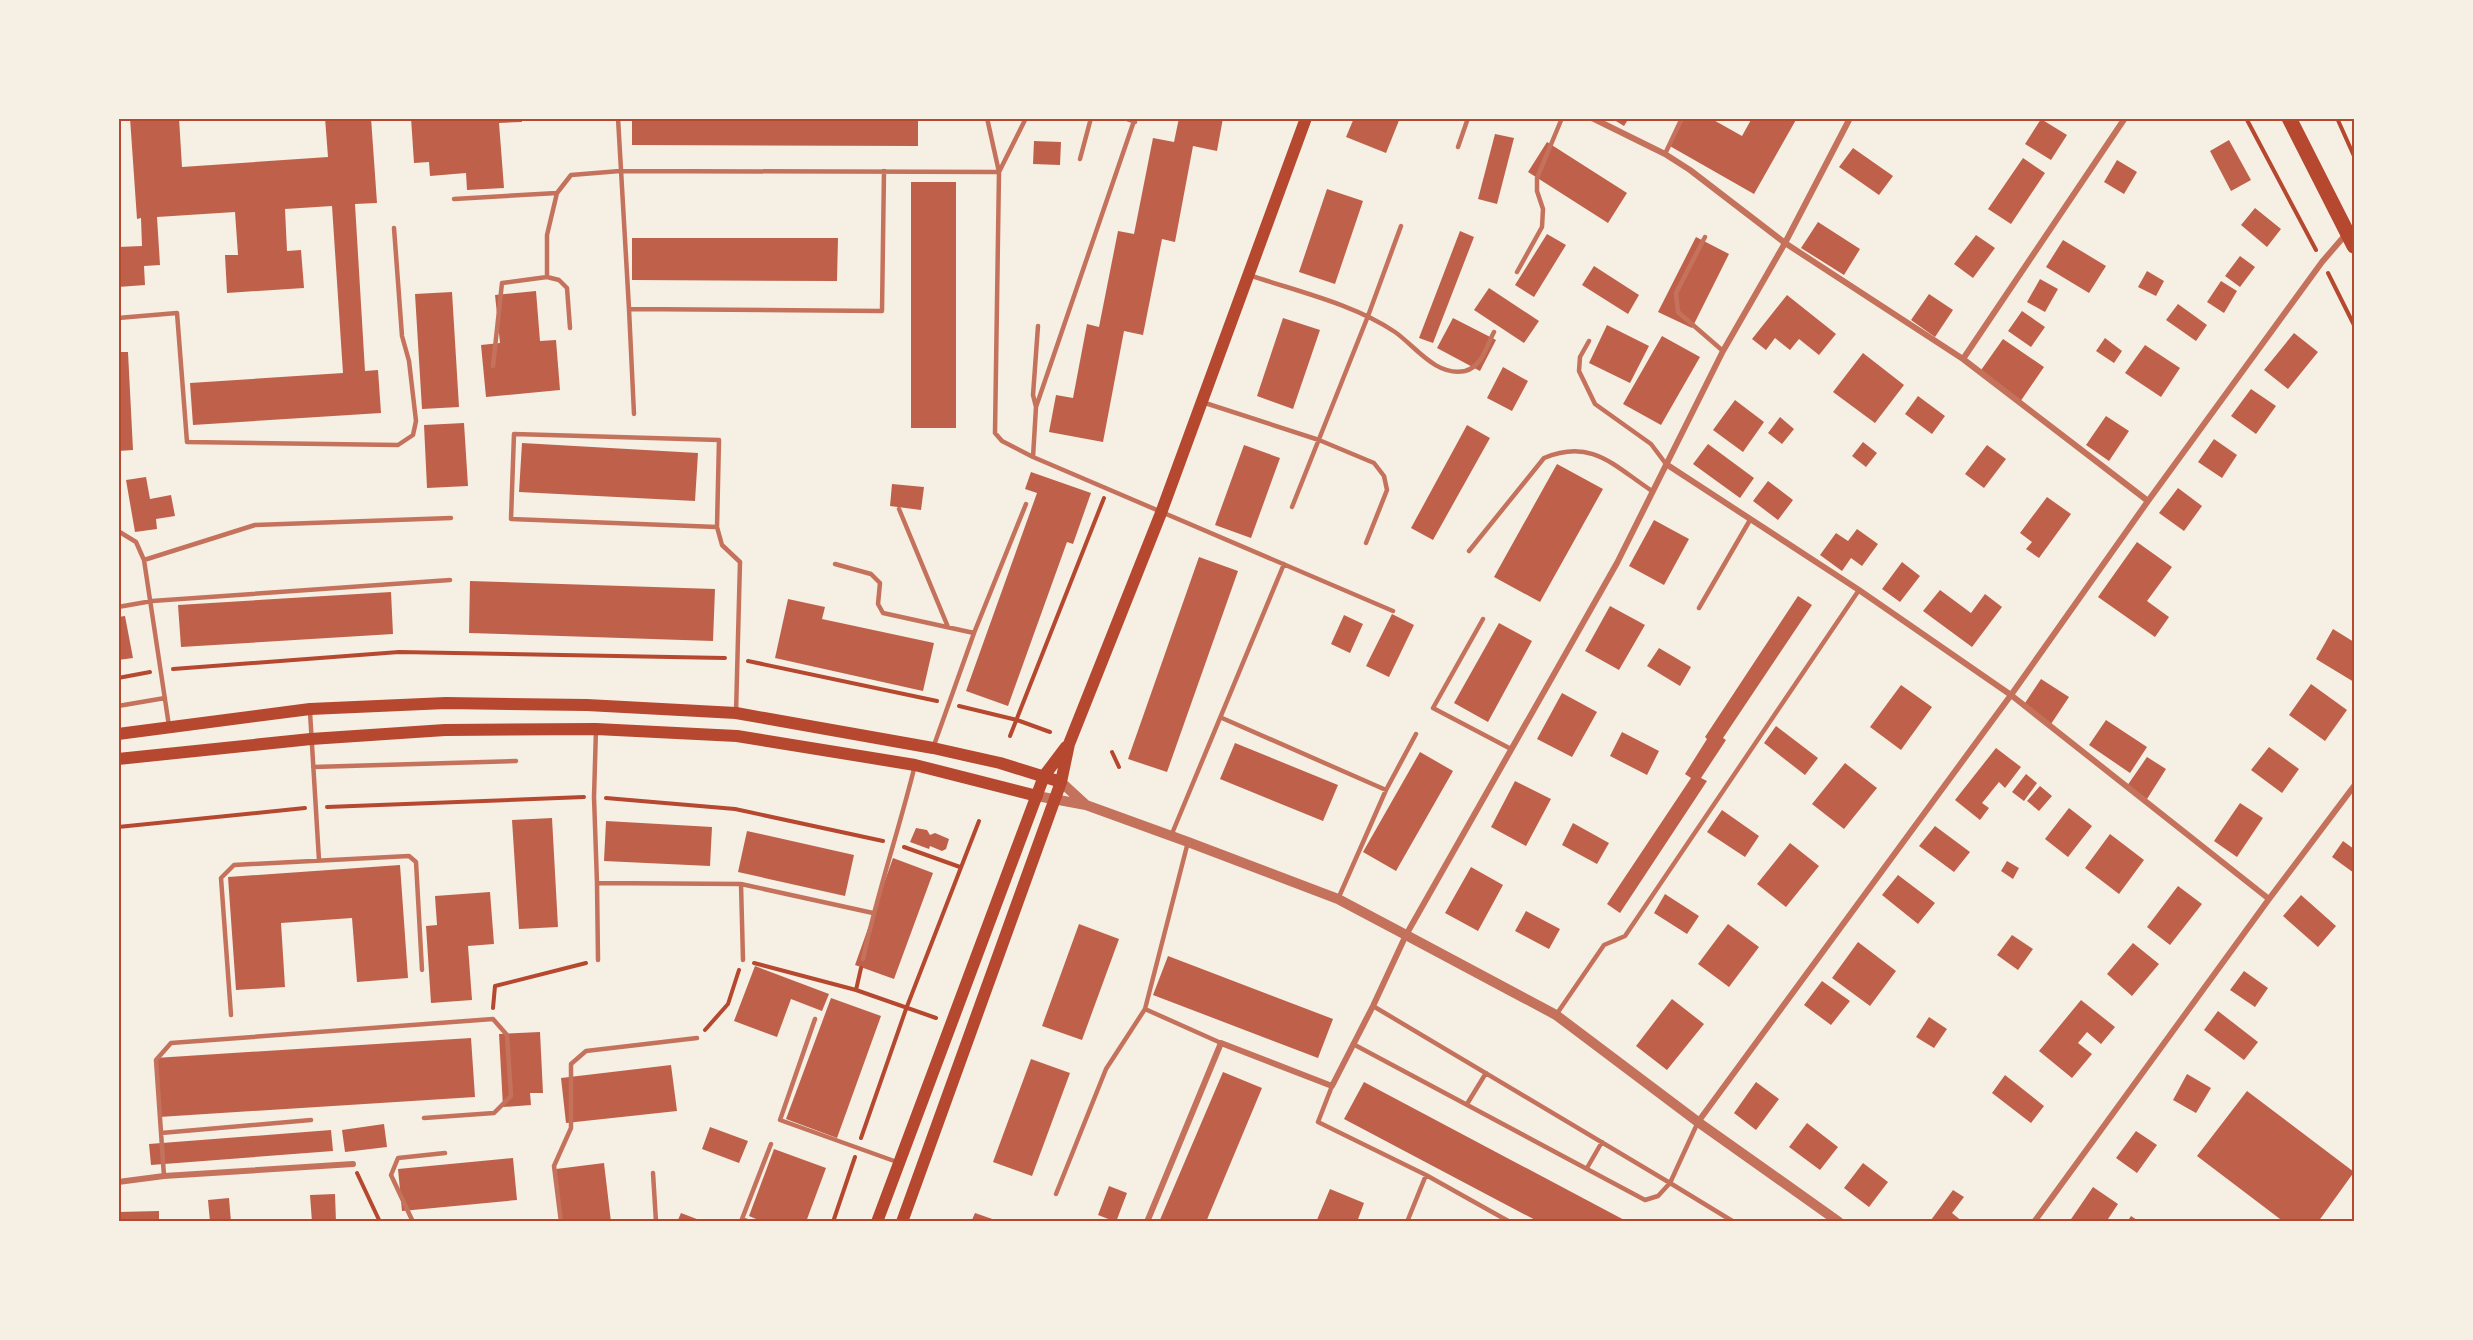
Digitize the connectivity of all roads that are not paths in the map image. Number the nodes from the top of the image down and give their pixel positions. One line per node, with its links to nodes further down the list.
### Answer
1 (618, 118): 18 (lane)
2 (987, 118): 20 (lane)
3 (1026, 118): 20 (lane)
4 (1091, 118): 17 (lane)
5 (1124, 118): 14 (lane)
6 (1306, 118): 29 (main road)
7 (1468, 118): 15 (lane)
8 (1562, 118): 28 (lane)
9 (1592, 118): 16 (street)
10 (1682, 118): 16 (lane)
11 (1850, 118): 27 (street)
12 (2125, 118): 39 (street)
13 (2289, 118): 26 (main road)
14 (1135, 120): 42 (lane)
15 (1458, 147)
16 (1665, 154): 27 (street)
17 (1080, 159)
18 (620, 171): 19 (lane); 21 (lane); 31 (lane)
19 (884, 171): 20 (lane); 31 (lane)
20 (999, 172): 45 (lane)
21 (557, 194): 22 (lane); 30 (lane)
22 (454, 199)
23 (1401, 226): 32 (lane)
24 (393, 228): 33 (lane)
25 (1705, 237): 38 (lane)
26 (2351, 239): 48 (street)
27 (1785, 243): 38 (street); 39 (street)
28 (1517, 272)
29 (1249, 274): 32 (lane); 41 (main road)
30 (547, 277): 35 (lane); 40 (lane)
31 (629, 309): 43 (lane)
32 (1368, 316): 36 (lane); 44 (lane)
33 (118, 318)
34 (1038, 326): 42 (lane)
35 (570, 328)
36 (1494, 332)
37 (1589, 341): 46 (lane)
38 (1723, 351): 46 (street)
39 (1963, 359): 48 (street)
40 (493, 366)
41 (1202, 402): 44 (lane); 52 (main road)
42 (1036, 407): 45 (lane)
43 (634, 414)
44 (1318, 440): 50 (lane); 57 (lane)
45 (1033, 456): 52 (lane)
46 (1666, 464): 47 (street); 54 (street)
47 (1652, 492): 58 (lane); 84 (street)
48 (2148, 501): 71 (street)
49 (1026, 504): 70 (lane)
50 (1292, 507)
51 (899, 509): 69 (lane)
52 (1161, 513): 61 (lane); 82 (main road)
53 (451, 518): 59 (lane)
54 (1750, 520): 63 (street); 66 (lane)
55 (717, 527): 55 (lane); 75 (lane)
56 (118, 531): 59 (lane)
57 (1366, 543)
58 (1469, 551)
59 (144, 560): 64 (lane)
60 (835, 564): 69 (lane)
61 (1284, 564): 67 (lane); 76 (lane)
62 (450, 580): 64 (lane)
63 (1859, 590): 71 (street); 112 (lane)
64 (152, 601): 65 (lane); 72 (lane)
65 (118, 607)
66 (1699, 608)
67 (1393, 611)
68 (1483, 619): 84 (lane)
69 (948, 627): 70 (lane)
70 (974, 633): 83 (lane)
71 (2011, 695): 101 (street); 122 (street)
72 (165, 698): 73 (lane); 77 (lane)
73 (118, 706)
74 (310, 709): 75 (main road); 77 (main road); 81 (lane)
75 (736, 713): 83 (main road)
76 (1222, 718): 92 (lane); 96 (lane)
77 (169, 726): 79 (main road)
78 (596, 729): 81 (main road); 87 (main road); 99 (lane)
79 (118, 734)
80 (1416, 734): 92 (lane)
81 (311, 739): 85 (main road); 88 (lane)
82 (1069, 744): 89 (main road); 90 (main road)
83 (933, 748): 89 (main road)
84 (1511, 749): 104 (street)
85 (118, 759)
86 (516, 761): 88 (lane)
87 (915, 765): 93 (main road); 103 (lane)
88 (313, 767): 98 (lane)
89 (1044, 777): 90 (main road); 93 (main road)
90 (1061, 782): 94 (main road); 95 (street)
91 (2355, 786): 101 (street)
92 (1386, 790): 102 (lane)
93 (1037, 796): 94 (street); 127 (main road)
94 (1054, 801): 95 (street); 141 (main road)
95 (1086, 805): 96 (street)
96 (1171, 836): 97 (street)
97 (1188, 842): 102 (street); 110 (lane)
98 (319, 860): 108 (lane); 111 (lane)
99 (597, 883): 100 (lane); 106 (lane)
100 (741, 884): 103 (lane); 107 (lane)
101 (2269, 898): 147 (street)
102 (1338, 899): 104 (street)
103 (873, 913): 105 (lane)
104 (1406, 935): 109 (street); 112 (street)
105 (863, 959)
106 (598, 960)
107 (743, 960)
108 (422, 970)
109 (1373, 1006): 116 (street); 117 (lane)
110 (1145, 1009): 115 (lane); 135 (lane)
111 (231, 1015)
112 (1556, 1015): 122 (street)
113 (815, 1019): 127 (lane)
114 (697, 1038): 137 (lane)
115 (1221, 1043): 118 (street); 142 (street)
116 (1353, 1044): 118 (street); 119 (lane)
117 (1486, 1073): 119 (lane); 124 (lane)
118 (1332, 1086): 131 (lane)
119 (1467, 1104): 129 (lane)
120 (424, 1118): 123 (lane)
121 (311, 1120): 123 (lane)
122 (1698, 1122): 134 (lane); 146 (street)
123 (161, 1133): 132 (lane)
124 (1602, 1142): 129 (lane); 134 (lane)
125 (771, 1144): 139 (lane)
126 (445, 1153): 136 (lane)
127 (898, 1163): 140 (main road)
128 (353, 1164): 132 (street)
129 (1587, 1168): 134 (lane)
130 (653, 1173): 138 (lane)
131 (1426, 1175): 143 (lane); 144 (lane)
132 (164, 1176): 133 (street)
133 (118, 1182)
134 (1670, 1183): 145 (lane)
135 (1056, 1194)
136 (413, 1221)
137 (561, 1221)
138 (656, 1221)
139 (750, 1221)
140 (877, 1221)
141 (902, 1221)
142 (1147, 1221)
143 (1408, 1221)
144 (1510, 1221)
145 (1734, 1221)
146 (1839, 1221)
147 (2034, 1221)

